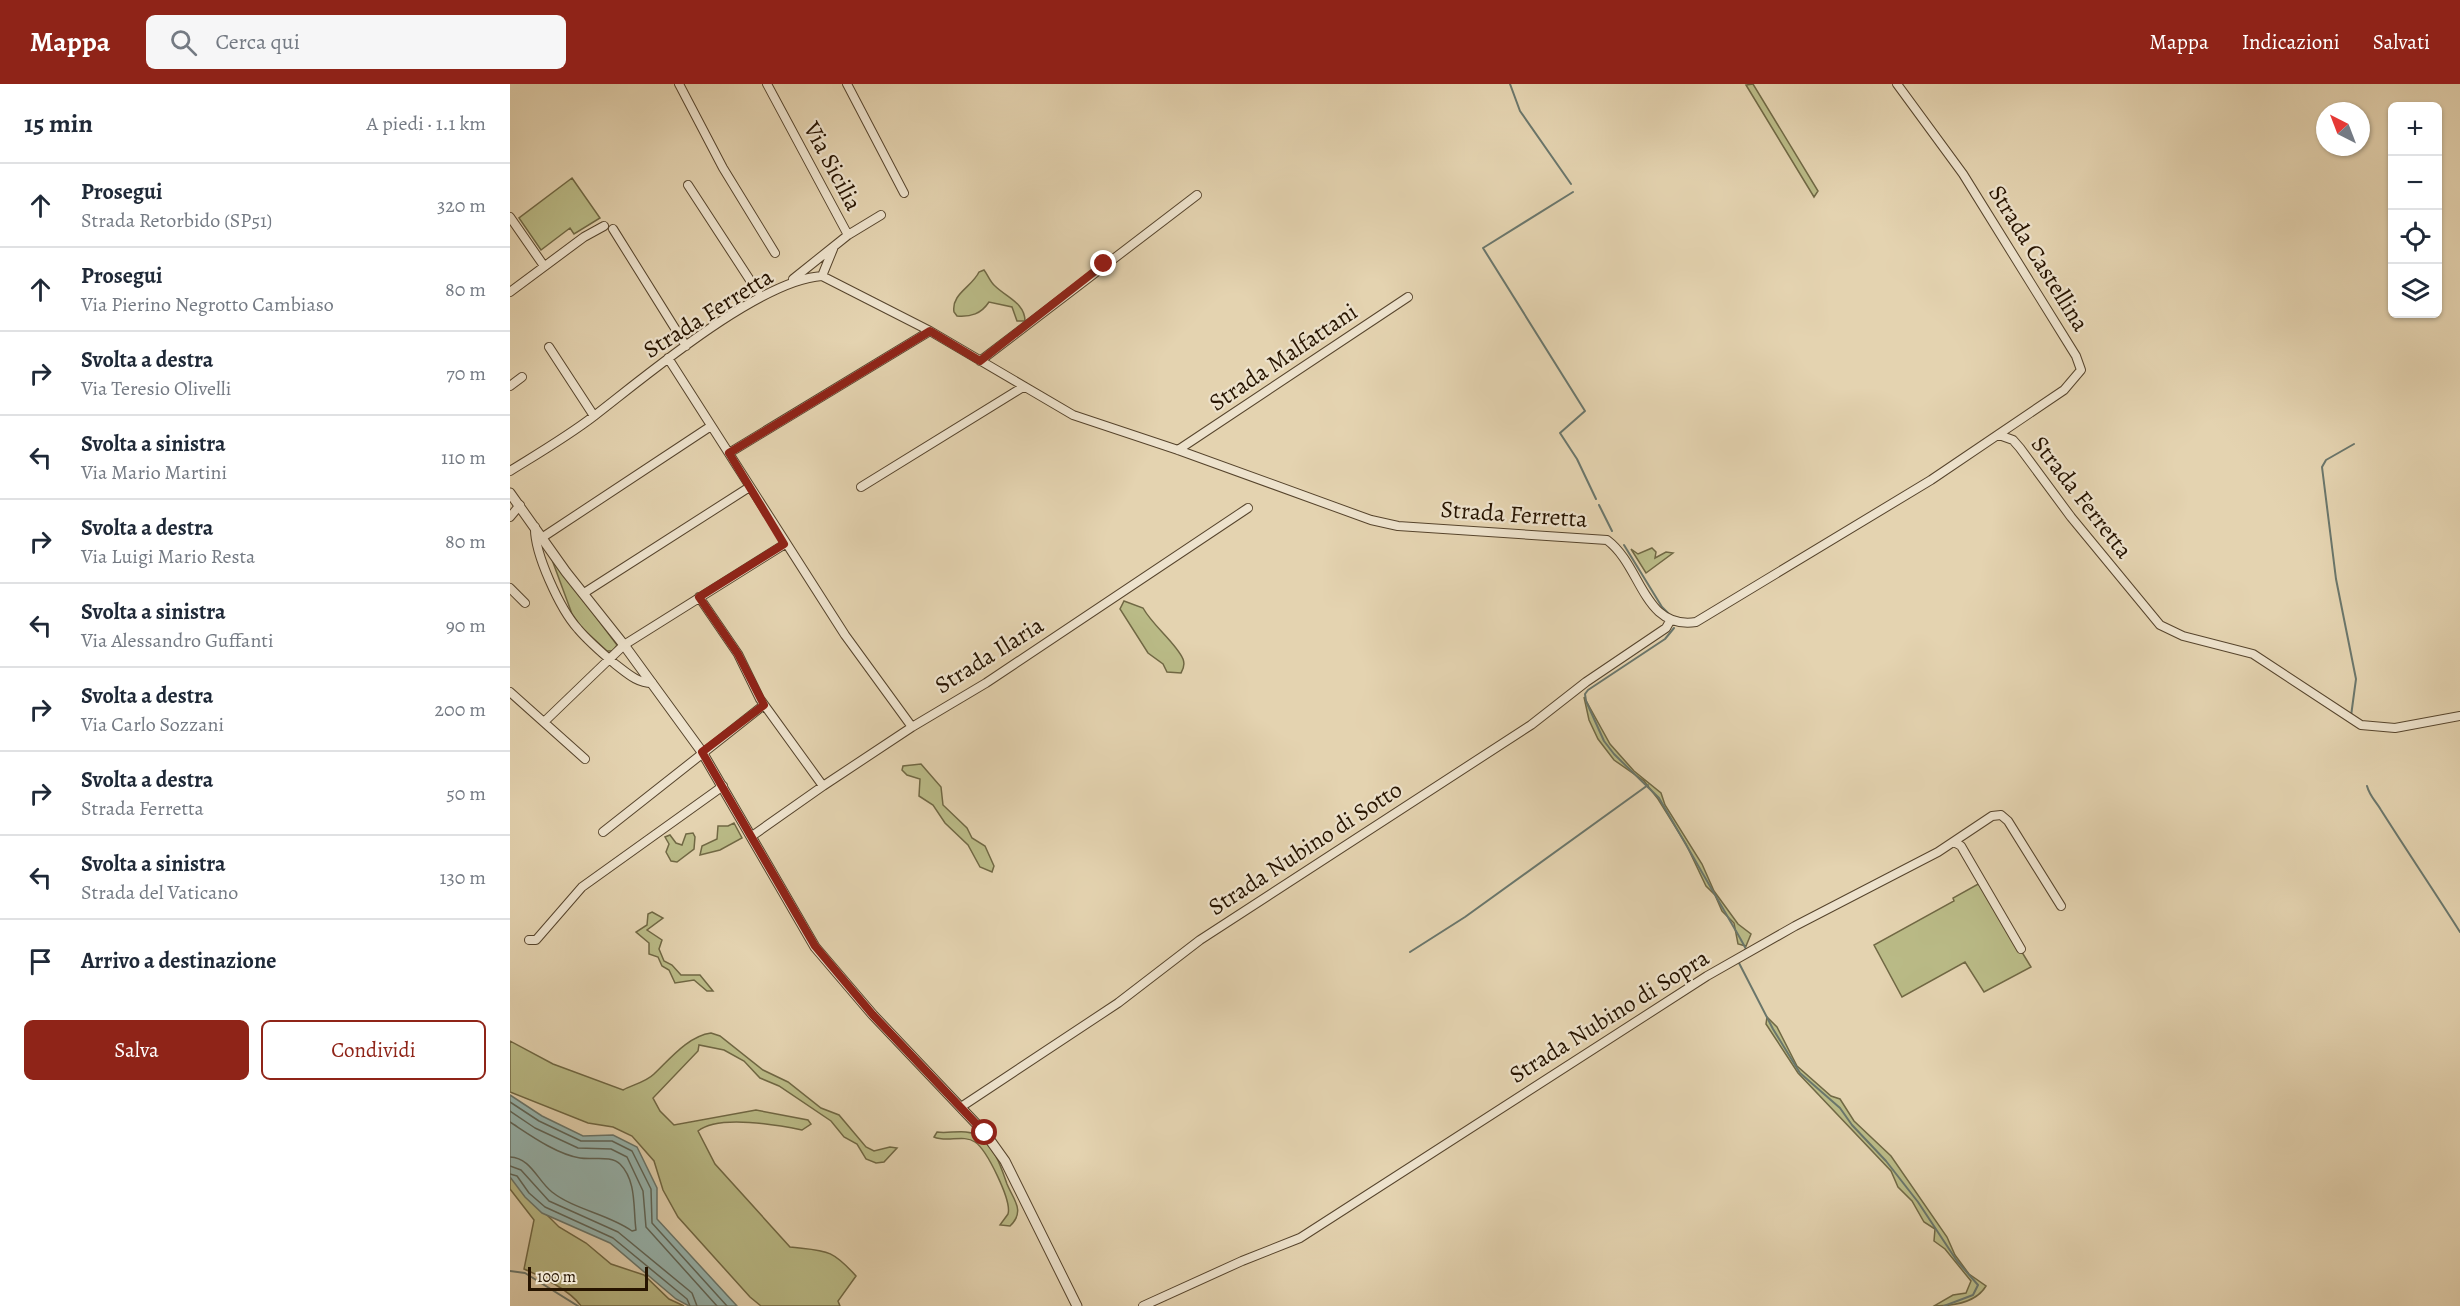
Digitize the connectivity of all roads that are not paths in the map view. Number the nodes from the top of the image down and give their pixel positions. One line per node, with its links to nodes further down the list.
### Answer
1 (679, 84): 14 (street)
2 (767, 84): 12 (street, Via Sicilia)
3 (847, 84): 6 (street)
4 (1897, 84): 30 (street, Strada Castellina)
5 (688, 185): 19 (street)
6 (904, 192)
7 (1197, 195): 25 (street)
8 (881, 215): 12 (street, Via Sicilia)
9 (510, 217): 15 (street)
10 (604, 226): 15 (street)
11 (613, 229): 22 (street)
12 (848, 235): 13 (street, Via Sicilia)
13 (835, 245): 16 (street, Via Sicilia); 17 (street, Via Sicilia)
14 (775, 253)
15 (544, 266): 18 (street)
16 (822, 276): 17 (street, Strada Ferretta); 21 (street, Strada Ferretta)
17 (788, 284): 19 (street, Strada Ferretta)
18 (510, 292)
19 (761, 297): 22 (street, Strada Ferretta)
20 (1408, 297): 34 (street, Strada Malfattani)
21 (930, 331): 25 (street, Strada Ferretta); 35 (street)
22 (686, 346): 24 (street, Strada Ferretta)
23 (549, 347): 29 (street)
24 (668, 358): 29 (street, Strada Ferretta); 31 (street)
25 (980, 361): 28 (street, Strada Ferretta)
26 (522, 377): 27 (street)
27 (510, 386)
28 (1023, 387): 34 (street, Strada Ferretta); 37 (street)
29 (594, 416): 36 (street, Strada Ferretta)
30 (2015, 424): 32 (street, Strada Castellina); 33 (street)
31 (711, 426): 35 (street); 44 (street)
32 (1999, 435): 33 (street, Strada Ferretta); 50 (street, Strada Ferretta)
33 (2013, 440): 56 (street, Strada Ferretta)
34 (1178, 450): 50 (street, Strada Ferretta)
35 (729, 453): 38 (street)
36 (510, 471)
37 (861, 487)
38 (748, 488): 45 (street); 47 (street)
39 (510, 493): 40 (street)
40 (520, 505): 42 (street); 43 (street)
41 (1248, 508): 58 (street, Strada Ilaria)
42 (510, 517)
43 (535, 527): 44 (street); 52 (street)
44 (543, 537): 47 (street)
45 (784, 544): 48 (street); 58 (street)
46 (510, 588): 49 (street)
47 (584, 592): 51 (street)
48 (699, 597): 51 (street); 55 (street)
49 (525, 603)
50 (1670, 621): 69 (street, Strada Nubino di Sotto)
51 (624, 645): 52 (street); 53 (street)
52 (608, 658): 53 (street); 57 (street)
53 (652, 683): 59 (street)
54 (510, 692): 57 (street)
55 (764, 705): 59 (street); 62 (street)
56 (2460, 716)
57 (545, 721): 60 (street)
58 (912, 727): 62 (street, Strada Ilaria)
59 (702, 752): 61 (street); 63 (street)
60 (585, 759)
61 (723, 786): 64 (street); 67 (street)
62 (823, 786): 64 (street, Strada Ilaria)
63 (603, 832)
64 (752, 836): 69 (street)
65 (1954, 842): 66 (street, Strada Nubino di Sopra); 68 (street); 71 (street, Strada Nubino di Sopra)
66 (2061, 906)
67 (529, 940)
68 (2021, 949)
69 (961, 1107): 70 (street)
70 (1077, 1306)
71 (1143, 1306)

